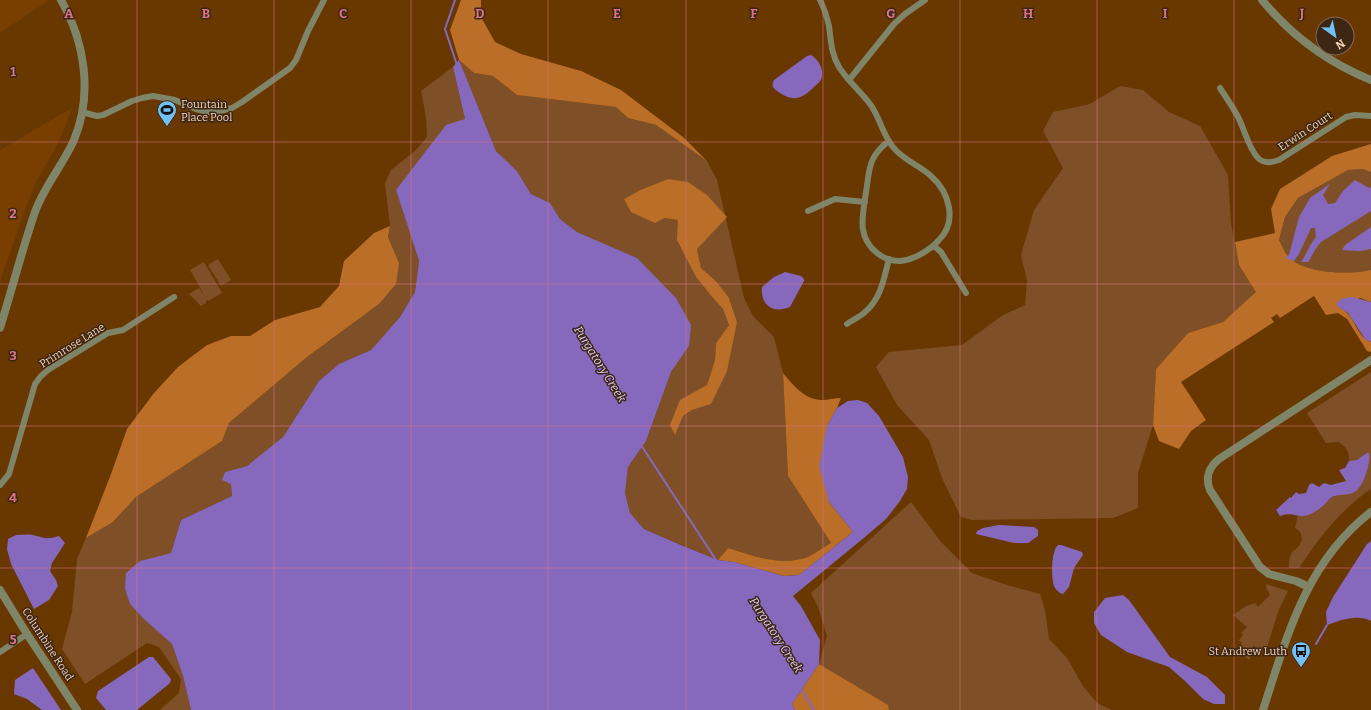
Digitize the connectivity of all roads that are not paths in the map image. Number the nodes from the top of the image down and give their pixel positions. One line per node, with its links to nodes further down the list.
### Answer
1 (61, 0): 9 (street)
2 (324, 0): 9 (street)
3 (820, 0): 6 (street)
4 (925, 0): 6 (street)
5 (1262, 0): 7 (street)
6 (849, 80): 11 (street)
7 (1371, 80)
8 (1220, 88): 10 (street, Erwin Court)
9 (82, 112): 19 (street)
10 (1371, 116)
11 (889, 141): 12 (street); 14 (street)
12 (865, 202): 13 (street); 15 (street)
13 (808, 211)
14 (934, 246): 15 (street); 16 (street)
15 (890, 259): 18 (street)
16 (966, 293)
17 (174, 297): 21 (street, Primrose Lane)
18 (846, 324)
19 (0, 328)
20 (1371, 360): 23 (street)
21 (0, 485)
22 (1371, 512): 23 (street)
23 (1309, 587): 28 (street)
24 (0, 590): 25 (street, Columbine Road)
25 (27, 634): 26 (street); 27 (street, Columbine Road)
26 (0, 652)
27 (78, 710)
28 (1263, 710)

